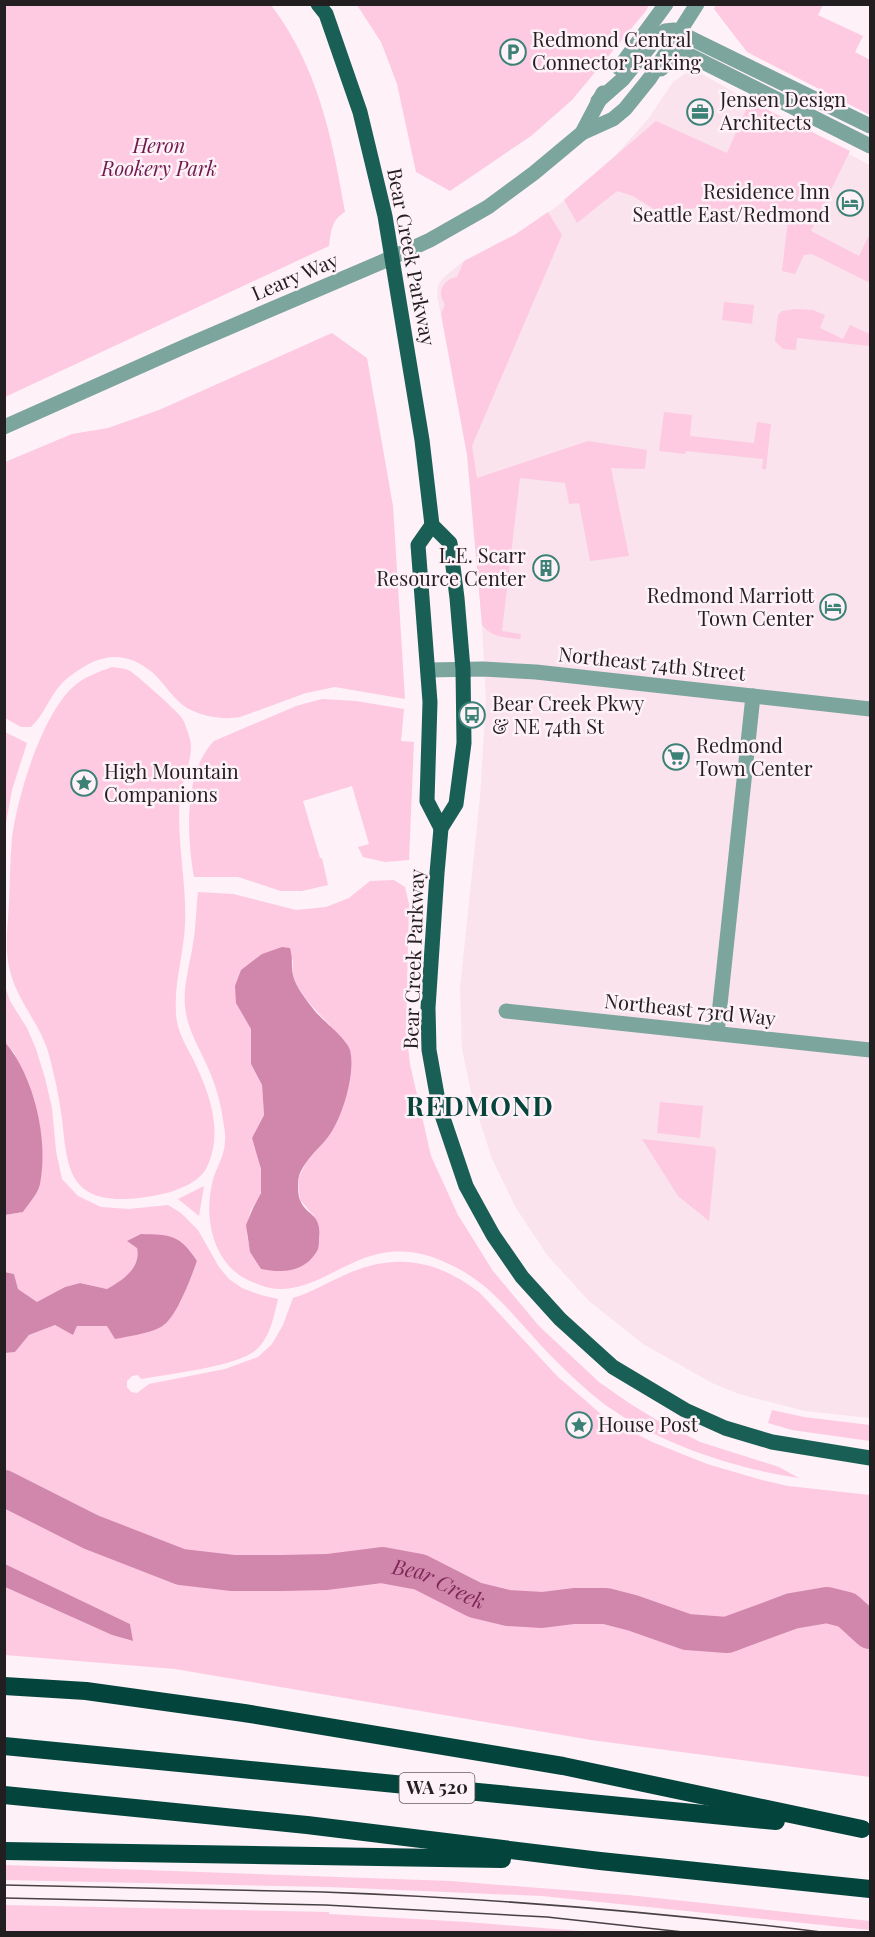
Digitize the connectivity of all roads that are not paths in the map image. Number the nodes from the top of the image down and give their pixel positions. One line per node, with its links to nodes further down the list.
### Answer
1 (318, 4): 10 (main road, Bear Creek Parkway)
2 (666, 4): 6 (street, Leary Way)
3 (697, 4): 4 (street, Leary Way)
4 (681, 32): 5 (street, Leary Way); 6 (street); 7 (street)
5 (650, 78): 8 (street, Leary Way); 9 (street)
6 (598, 101): 8 (street, Leary Way)
7 (870, 126)
8 (582, 133): 10 (street, Leary Way)
9 (870, 146)
10 (391, 258): 11 (street, Leary Way); 12 (main road, Bear Creek Parkway)
11 (4, 427)
12 (432, 525): 13 (main road, Bear Creek Parkway); 14 (main road)
13 (463, 669): 14 (street, Northeast 74th Street); 15 (street, Northeast 74th Street); 17 (main road, Bear Creek Parkway)
14 (428, 670): 17 (main road)
15 (753, 696): 16 (street, Northeast 74th Street); 19 (street)
16 (870, 709)
17 (441, 828): 21 (main road, Bear Creek Parkway)
18 (506, 1011): 19 (street, Northeast 73rd Way)
19 (717, 1033): 20 (street, Northeast 73rd Way)
20 (870, 1050)
21 (870, 1458)
22 (8, 1687): 25 (highway)
23 (8, 1746): 25 (highway, WA 520)
24 (5, 1795): 27 (highway)
25 (866, 1830)
26 (4, 1851): 27 (highway)
27 (600, 1861): 28 (highway)
28 (870, 1888)

